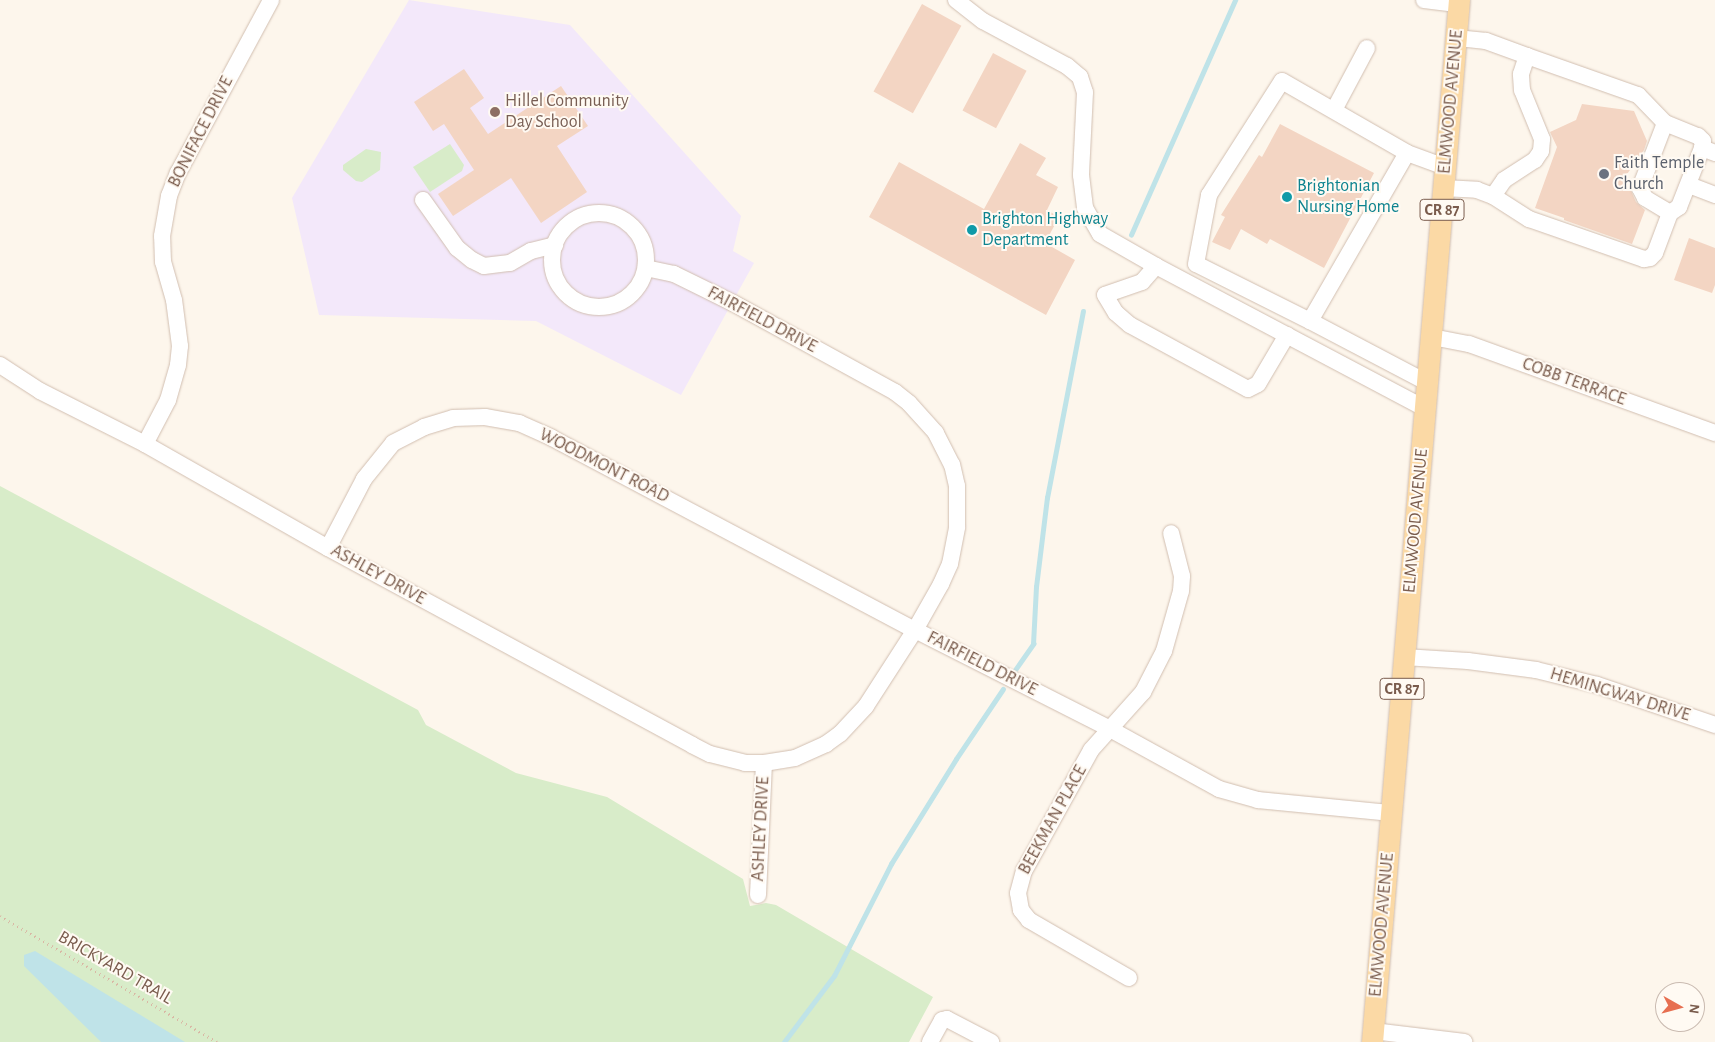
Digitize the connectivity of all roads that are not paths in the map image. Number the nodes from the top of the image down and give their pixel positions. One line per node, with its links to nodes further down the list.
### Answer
1 (271, 0): 28 (street, BONIFACE DRIVE)
2 (956, 0): 19 (street)
3 (1424, 0): 4 (street)
4 (1459, 2): 5 (main road, ELMWOOD AVENUE / CR 87)
5 (1456, 38): 7 (street); 12 (main road, ELMWOOD AVENUE / CR 87)
6 (1367, 48): 8 (street)
7 (1527, 56): 9 (street); 15 (street)
8 (1334, 110): 11 (street); 21 (street)
9 (1665, 124): 10 (street); 17 (street)
10 (1708, 150): 13 (street)
11 (1407, 153): 12 (street); 21 (street)
12 (1444, 178): 15 (street); 23 (main road, ELMWOOD AVENUE / CR 87)
13 (1689, 185): 14 (street); 17 (street)
14 (1715, 195)
15 (1493, 196): 17 (street)
16 (423, 200): 18 (street)
17 (1670, 212)
18 (554, 244): 20 (street); 20 (street)
19 (1156, 266): 22 (street); 22 (street)
20 (646, 268): 31 (street, FAIRFIELD DRIVE)
21 (1310, 320): 25 (street)
22 (1287, 335): 26 (street)
23 (1432, 337): 25 (main road, ELMWOOD AVENUE / CR 87); 27 (street, COBB TERRACE)
24 (0, 365): 28 (street, ASHLEY DRIVE)
25 (1428, 383): 26 (main road, ELMWOOD AVENUE / CR 87)
26 (1426, 409): 32 (main road, ELMWOOD AVENUE / CR 87)
27 (1715, 434)
28 (145, 444): 30 (street, ASHLEY DRIVE)
29 (1171, 533): 34 (street, BEEKMAN PLACE)
30 (328, 548): 31 (street, WOODMONT ROAD); 35 (street, ASHLEY DRIVE)
31 (915, 630): 34 (street, FAIRFIELD DRIVE); 35 (street, ASHLEY DRIVE)
32 (1404, 657): 33 (street, HEMINGWAY DRIVE); 36 (main road, ELMWOOD AVENUE / CR 87)
33 (1715, 725)
34 (1110, 729): 36 (street, FAIRFIELD DRIVE); 38 (street, BEEKMAN PLACE)
35 (764, 763): 37 (street, ASHLEY DRIVE)
36 (1391, 813): 40 (main road, ELMWOOD AVENUE / CR 87)
37 (758, 895)
38 (1128, 978)
39 (965, 1036): 41 (street); 42 (street)
40 (1373, 1036): 43 (street)
41 (930, 1042)
42 (991, 1042)
43 (1464, 1042)

